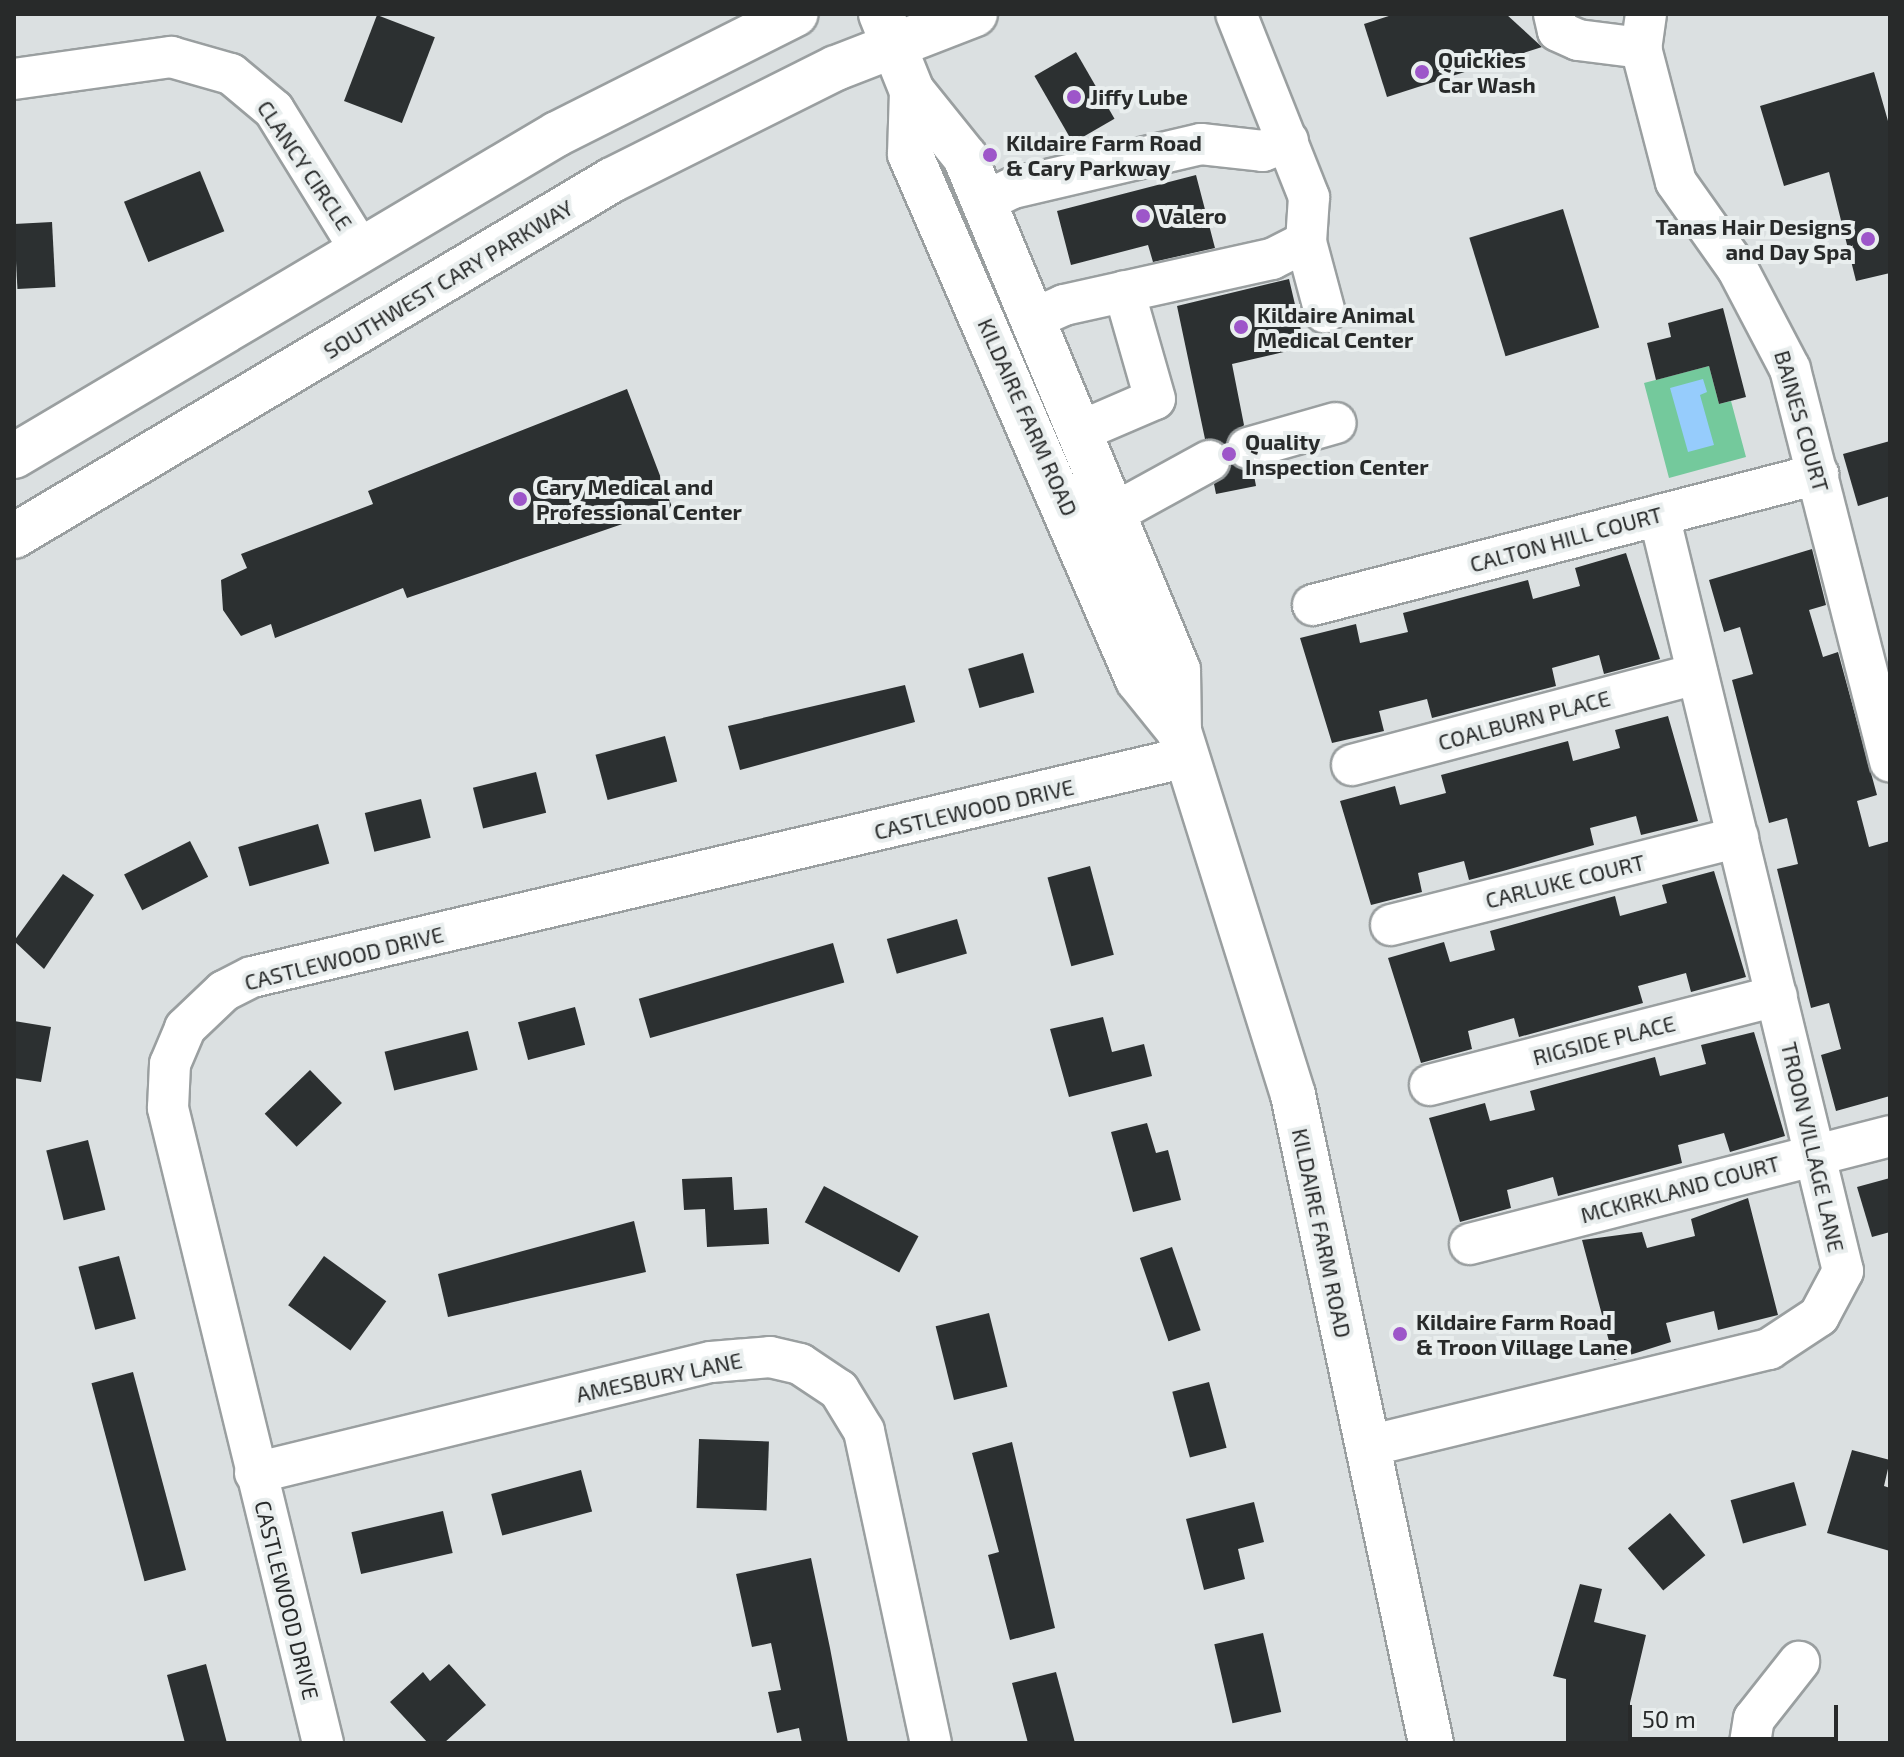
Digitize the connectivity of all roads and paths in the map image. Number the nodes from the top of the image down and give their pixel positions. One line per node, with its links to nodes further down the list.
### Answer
1 (796, 14): 12 (main road)
2 (975, 14): 5 (main road, SOUTHWEST CARY PARKWAY)
3 (1236, 14): 9 (street)
4 (1554, 14): 6 (street)
5 (887, 29): 8 (main road, KILDAIRE FARM ROAD); 24 (main road, SOUTHWEST CARY PARKWAY)
6 (1643, 31): 21 (street, BAINES COURT)
7 (14, 79): 12 (street, CLANCY CIRCLE)
8 (912, 91): 10 (main road, KILDAIRE FARM ROAD); 28 (main road, KILDAIRE FARM ROAD)
9 (1288, 141): 10 (street); 11 (street)
10 (982, 203): 15 (main road, KILDAIRE FARM ROAD)
11 (1306, 242): 13 (street); 14 (street)
12 (360, 249): 19 (main road)
13 (1124, 291): 15 (street); 17 (street)
14 (1325, 313)
15 (1035, 318): 17 (main road, KILDAIRE FARM ROAD)
16 (1336, 423): 18 (street)
17 (1083, 430): 22 (main road, KILDAIRE FARM ROAD)
18 (1248, 448)
19 (14, 456)
20 (1209, 461): 22 (street)
21 (1818, 474): 23 (street, CALTON HILL COURT); 26 (street, BAINES COURT)
22 (1118, 511): 28 (main road, KILDAIRE FARM ROAD)
23 (1659, 515): 25 (street, CALTON HILL COURT); 27 (street, TROON VILLAGE LANE)
24 (14, 536)
25 (1313, 605)
26 (1875, 633): 29 (street, BAINES COURT)
27 (1697, 674): 30 (street, COALBURN PLACE); 31 (street, TROON VILLAGE LANE)
28 (1183, 744): 38 (main road, KILDAIRE FARM ROAD); 39 (street, CASTLEWOOD DRIVE)
29 (1890, 761)
30 (1352, 765)
31 (1738, 837): 32 (street, CARLUKE COURT); 33 (street, TROON VILLAGE LANE)
32 (1391, 925)
33 (1777, 996): 34 (street, RIGSIDE PLACE); 36 (street, TROON VILLAGE LANE)
34 (1430, 1085)
35 (1890, 1136): 36 (street, MCKIRKLAND COURT)
36 (1815, 1154): 37 (street, MCKIRKLAND COURT); 38 (street, TROON VILLAGE LANE)
37 (1470, 1244)
38 (1368, 1446): 43 (main road, KILDAIRE FARM ROAD)
39 (255, 1473): 41 (street, CASTLEWOOD DRIVE); 42 (street, AMESBURY LANE)
40 (1799, 1662): 44 (street)
41 (323, 1743)
42 (931, 1743)
43 (1431, 1743)
44 (1750, 1743)

